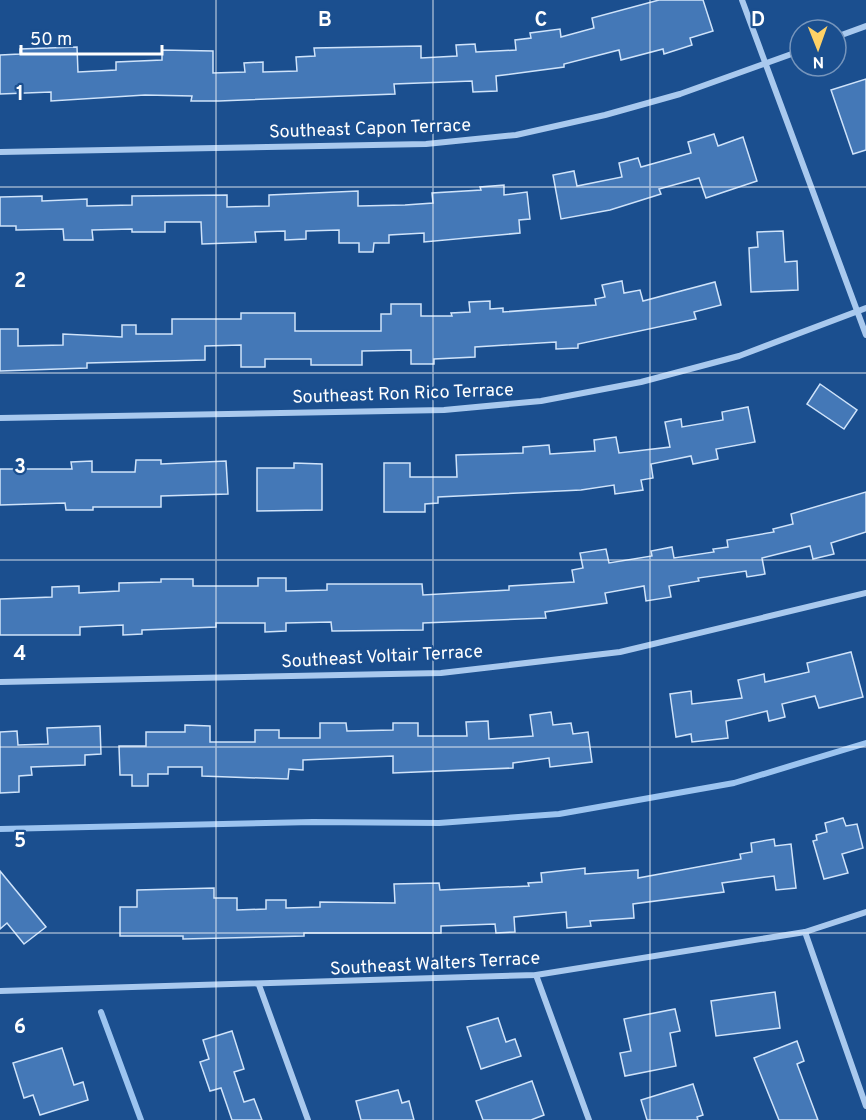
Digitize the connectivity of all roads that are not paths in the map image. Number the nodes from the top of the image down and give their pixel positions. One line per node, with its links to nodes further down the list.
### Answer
1 (742, 0): 5 (street)
2 (866, 26): 3 (street)
3 (848, 33)
4 (788, 55): 5 (street, Southeast Capon Terrace)
5 (765, 64): 6 (street, Southeast Capon Terrace); 8 (street)
6 (0, 152)
7 (866, 308): 8 (street, Southeast Ron Rico Terrace)
8 (857, 311): 9 (street); 10 (street, Southeast Ron Rico Terrace)
9 (866, 336)
10 (0, 418)
11 (866, 593): 12 (street, Southeast Voltair Terrace)
12 (0, 682)
13 (866, 912): 14 (street, Southeast Walters Terrace)
14 (805, 932): 15 (street, Southeast Walters Terrace); 18 (street)
15 (536, 975): 16 (street, Southeast Walters Terrace); 20 (street)
16 (260, 985): 17 (street, Southeast Walters Terrace); 19 (street)
17 (0, 991)
18 (866, 1106)
19 (308, 1120)
20 (589, 1120)

